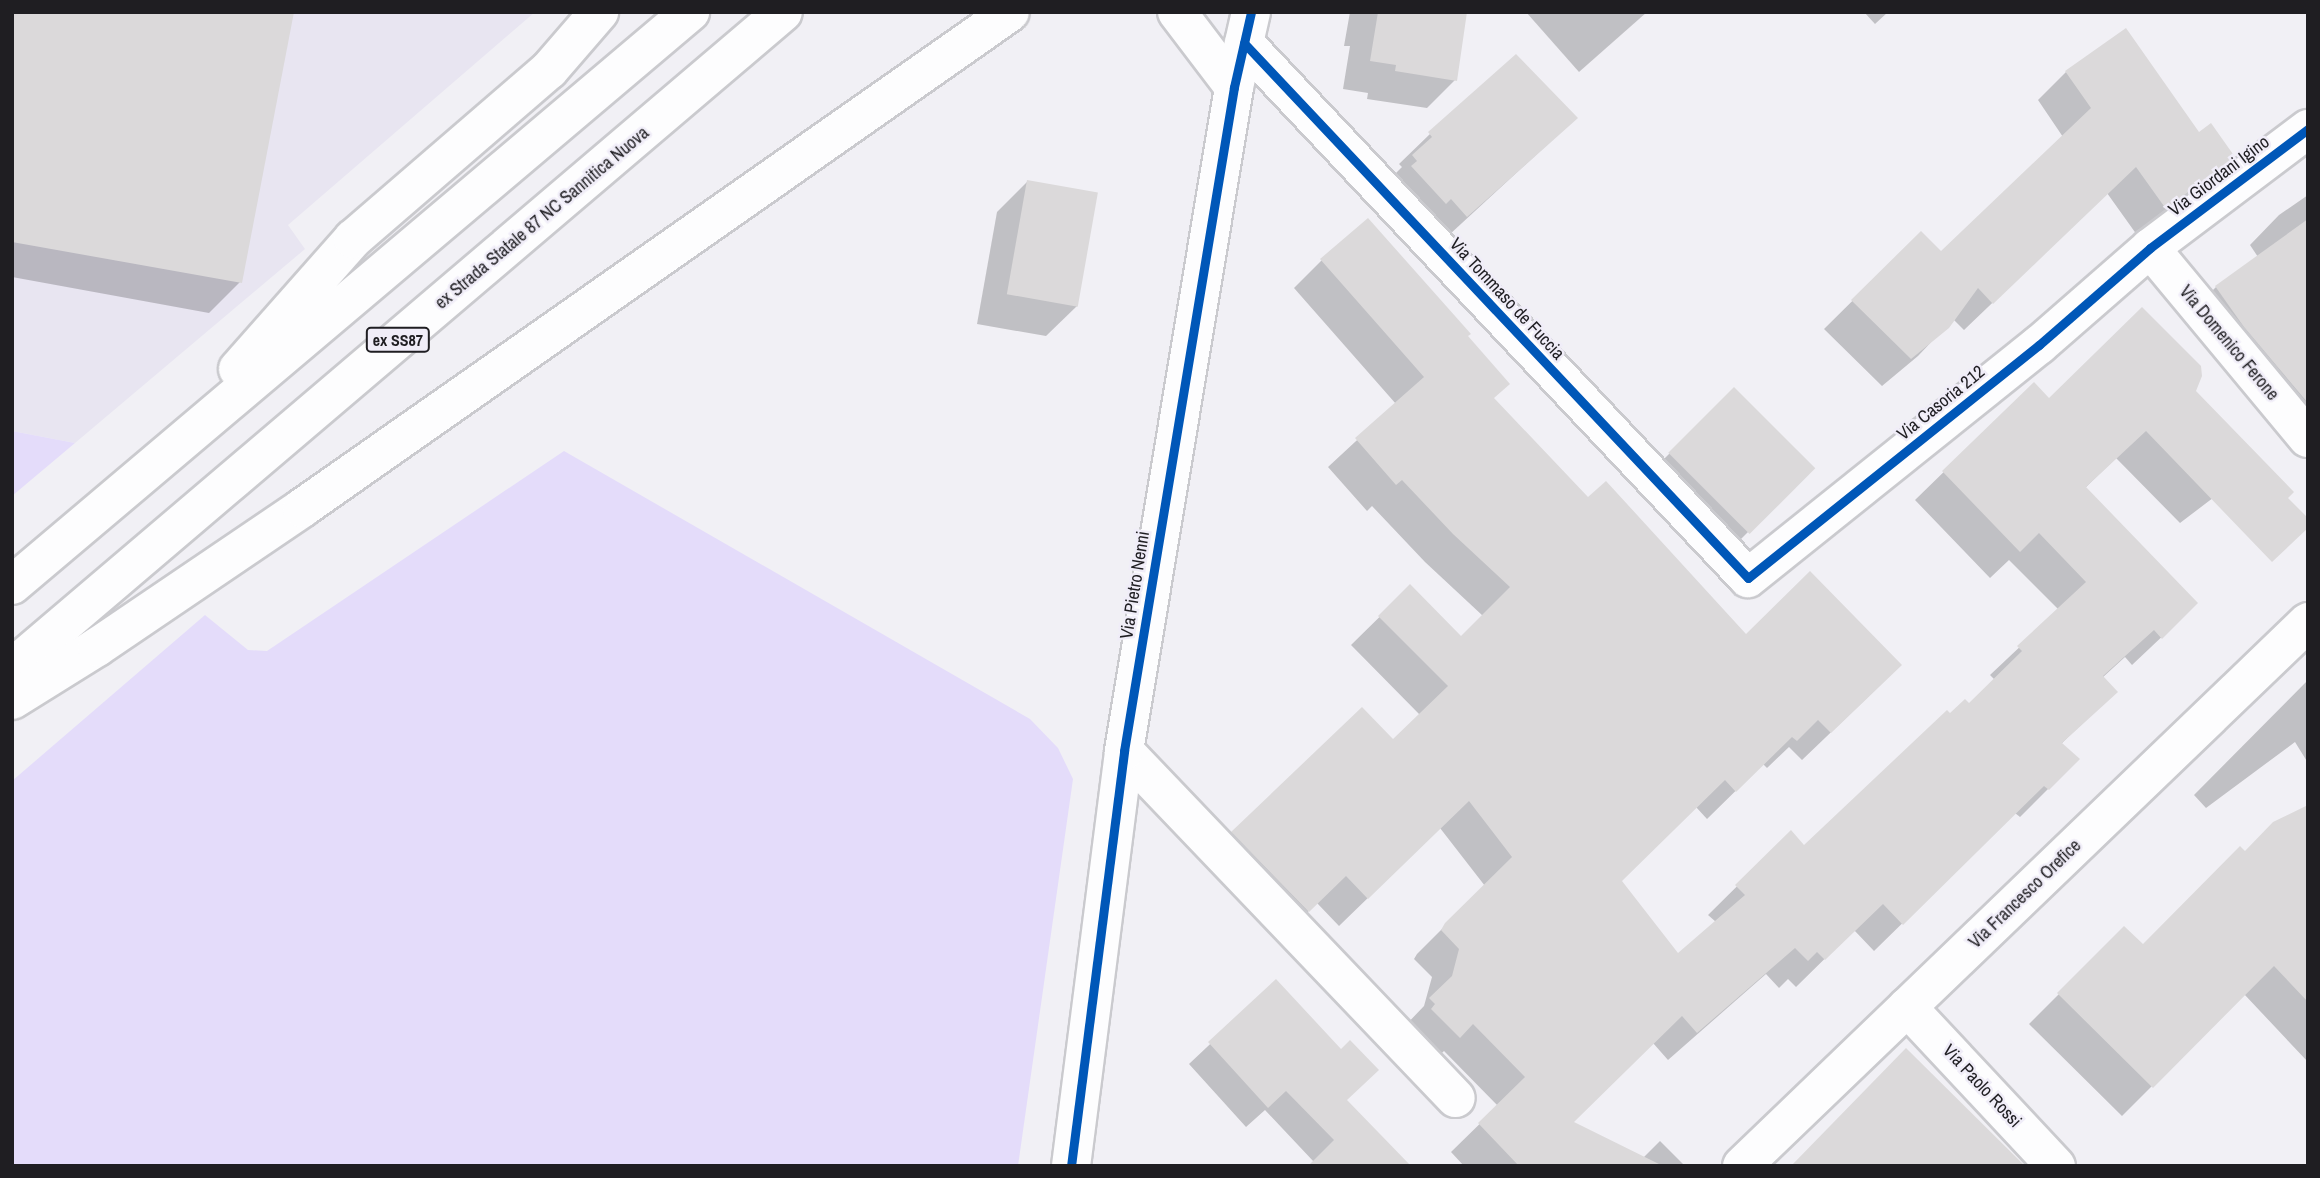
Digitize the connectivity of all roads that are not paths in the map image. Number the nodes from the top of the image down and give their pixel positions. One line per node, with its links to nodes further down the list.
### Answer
1 (600, 12): 11 (main road)
2 (690, 12): 11 (main road)
3 (783, 12): 15 (main road, ex Strada Statale 87 NC Sannitica Nuova / ex SS87)
4 (1010, 12): 16 (main road)
5 (1177, 12): 7 (main road)
6 (1247, 28): 7 (main road, Via Pietro Nenni); 12 (main road, Via Tommaso de Fuccia)
7 (1234, 87): 17 (main road, Via Pietro Nenni)
8 (2308, 129): 9 (main road, Via Giordani Igino)
9 (2150, 248): 10 (main road, Via Domenico Ferone); 12 (main road, Via Casoria 212)
10 (2308, 438)
11 (153, 466): 13 (main road)
12 (1748, 578)
13 (12, 585)
14 (2308, 622): 18 (main road, Via Francesco Orefice)
15 (12, 668)
16 (12, 700)
17 (1124, 751): 19 (main road); 20 (main road, Via Pietro Nenni)
18 (1907, 1007): 21 (main road, Via Francesco Orefice); 22 (main road, Via Paolo Rossi)
19 (1456, 1098)
20 (1071, 1166)
21 (1742, 1166)
22 (2056, 1166)

